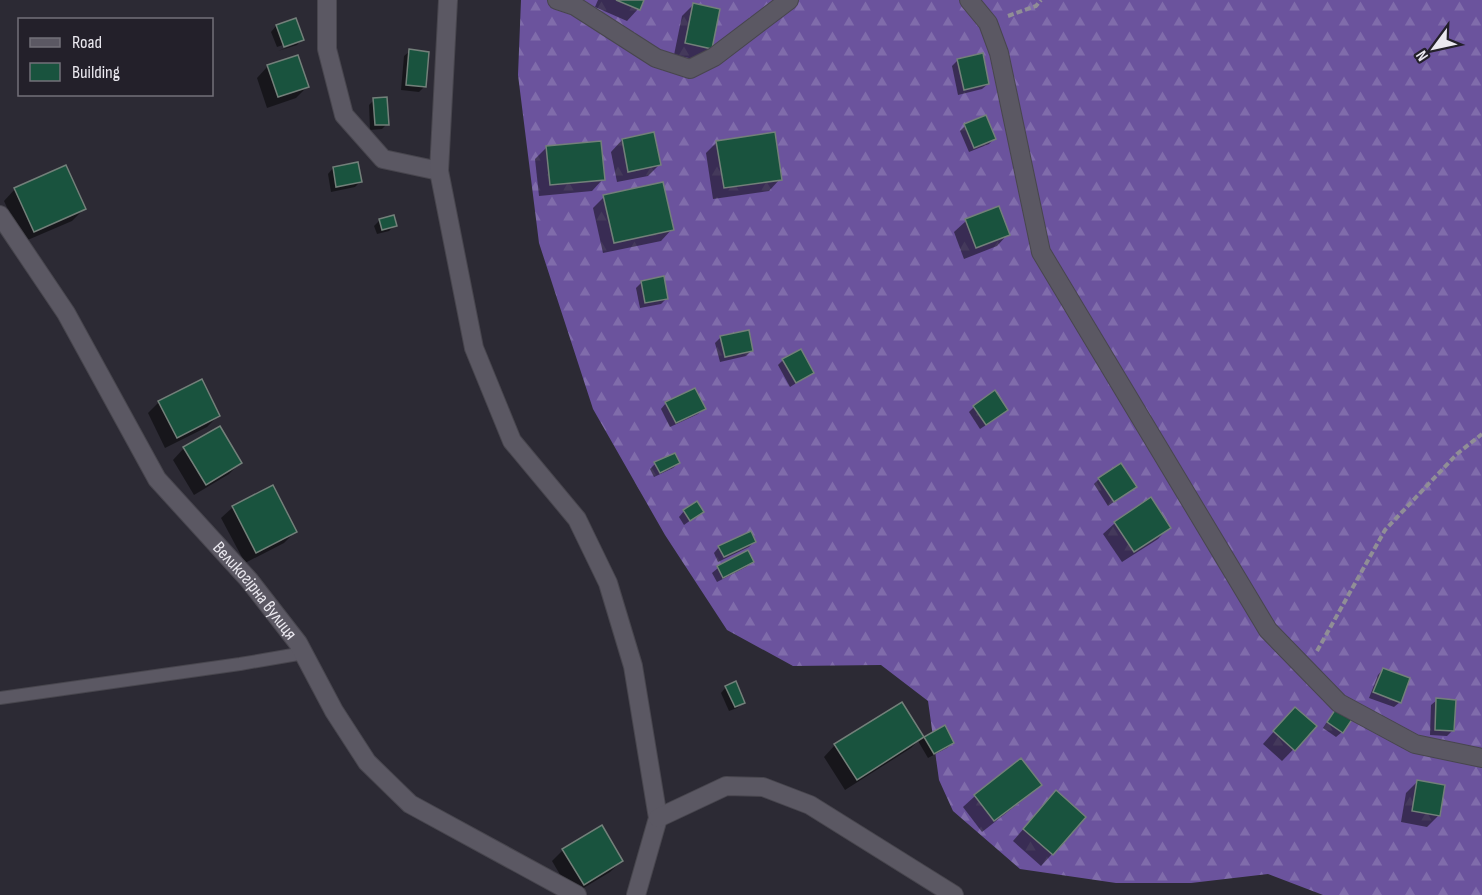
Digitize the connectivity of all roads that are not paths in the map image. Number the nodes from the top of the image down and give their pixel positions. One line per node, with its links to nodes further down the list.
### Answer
1 (327, 0): 6 (street)
2 (448, 0): 6 (street)
3 (557, 0): 4 (street)
4 (789, 0)
5 (969, 0): 10 (street)
6 (439, 171): 11 (street)
7 (0, 215): 8 (street, Великогірна вулиця)
8 (304, 652): 9 (lane); 12 (street, Великогірна вулиця)
9 (0, 698)
10 (1482, 758)
11 (658, 818): 13 (street); 14 (street)
12 (577, 895)
13 (636, 895)
14 (954, 895)

